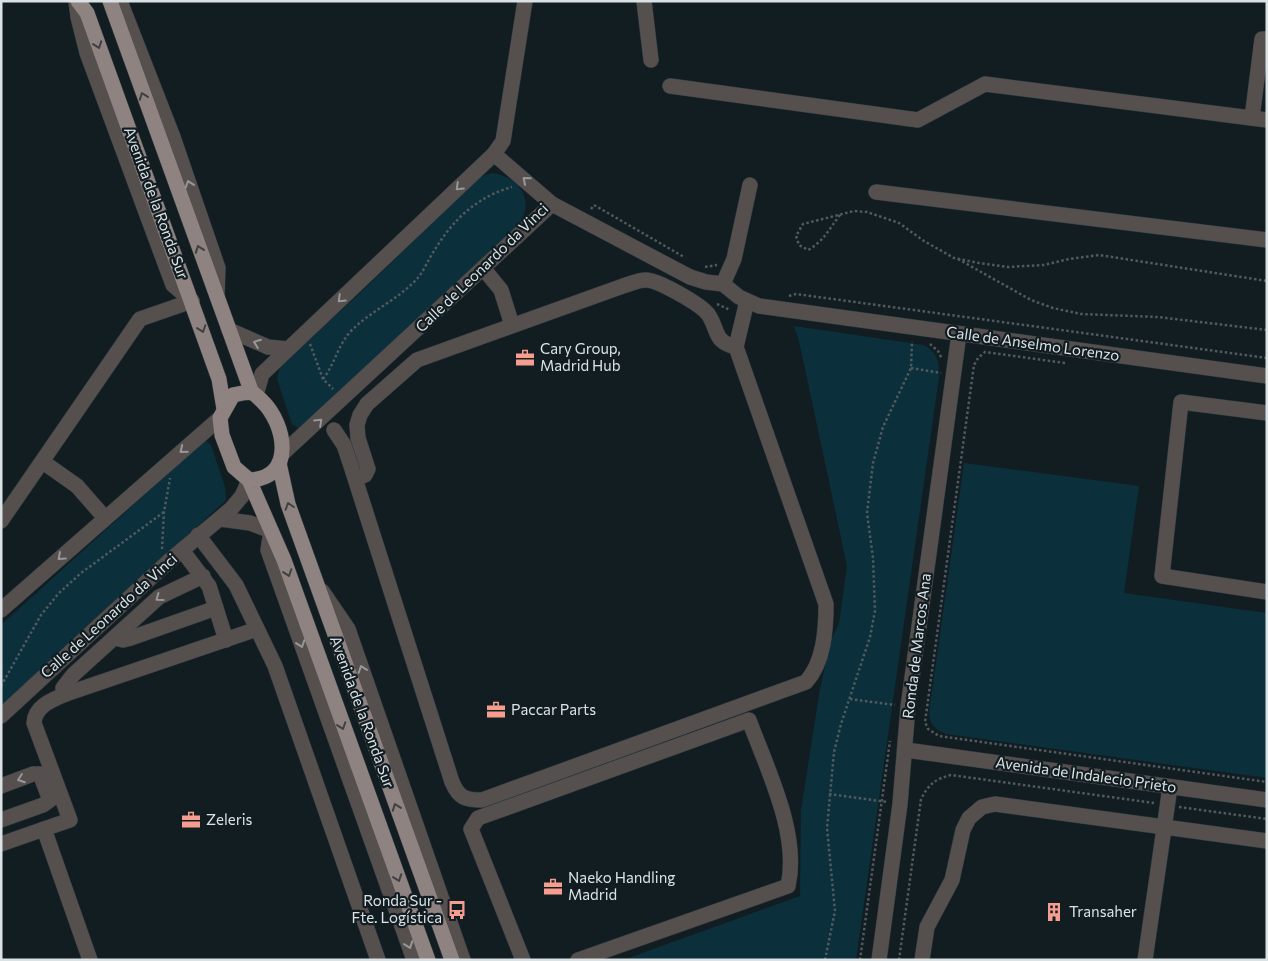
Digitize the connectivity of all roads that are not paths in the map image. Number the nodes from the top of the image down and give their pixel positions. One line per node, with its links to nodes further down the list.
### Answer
1 (77, 1): 18 (main road, Avenida de la Ronda Sur, one-way to 18)
2 (110, 1): 17 (main road, Avenida de la Ronda Sur, one-way to 2)
3 (120, 1): 17 (street, one-way to 3)
4 (525, 1): 10 (street)
5 (644, 1): 7 (street)
6 (1267, 39): 9 (street)
7 (651, 60)
8 (670, 86): 9 (street)
9 (1259, 119)
10 (494, 154): 13 (street, Calle de Leonardo da Vinci, one-way to 10); 24 (street, one-way to 24)
11 (750, 185): 16 (street)
12 (876, 192): 14 (street)
13 (552, 204): 15 (street, Calle de Leonardo da Vinci); 16 (street)
14 (1267, 240)
15 (483, 268): 20 (street); 30 (street, Calle de Leonardo da Vinci, one-way to 15)
16 (723, 284): 19 (street)
17 (217, 298): 21 (main road, Avenida de la Ronda Sur)
18 (192, 302): 27 (main road, Avenida de la Ronda Sur, one-way to 27); 31 (street)
19 (745, 308): 22 (street, Calle de Anselmo Lorenzo); 23 (street)
20 (512, 325): 23 (street); 32 (street)
21 (229, 330): 24 (street, one-way to 21); 26 (main road, Avenida de la Ronda Sur)
22 (959, 334): 25 (street, Calle de Anselmo Lorenzo); 50 (street, Ronda de Marcos Ana)
23 (736, 347): 32 (street)
24 (288, 348): 26 (street)
25 (1267, 376)
26 (254, 394): 27 (main road); 30 (main road)
27 (222, 413): 33 (main road); 34 (street, one-way to 34)
28 (1267, 414): 42 (street)
29 (334, 430): 32 (street)
30 (280, 458): 33 (main road); 41 (main road, Avenida de la Ronda Sur, one-way to 30)
31 (43, 462): 34 (street); 36 (street)
32 (356, 479)
33 (248, 480): 35 (street, Calle de Leonardo da Vinci); 37 (main road, Avenida de la Ronda Sur)
34 (105, 518): 44 (street, one-way to 44)
35 (220, 519): 37 (street); 38 (street, Calle de Leonardo da Vinci)
36 (1, 521)
37 (271, 531): 61 (street, one-way to 61); 62 (main road, Avenida de la Ronda Sur, one-way to 62)
38 (198, 535): 39 (street, Calle de Leonardo da Vinci); 45 (street)
39 (182, 550): 40 (street); 49 (street, Calle de Leonardo da Vinci)
40 (203, 576): 43 (street); 46 (street, one-way to 46)
41 (318, 585): 63 (main road, Avenida de la Ronda Sur, one-way to 41); 64 (street, one-way to 41)
42 (1267, 592)
43 (216, 608): 46 (street); 47 (street)
44 (1, 610)
45 (257, 630): 47 (street); 60 (street)
46 (114, 638): 48 (street)
47 (226, 640): 48 (street)
48 (66, 694): 56 (street)
49 (1, 716)
50 (906, 750): 52 (street, Avenida de Indalecio Prieto); 67 (street, Ronda de Marcos Ana)
51 (1, 786): 54 (street, one-way to 51)
52 (1170, 787): 53 (street, Avenida de Indalecio Prieto); 55 (street)
53 (1267, 800)
54 (1, 820)
55 (1164, 827): 57 (street); 68 (street); 69 (street)
56 (44, 829): 58 (street); 59 (street)
57 (1267, 842)
58 (1, 844)
59 (90, 960)
60 (378, 960)
61 (414, 960)
62 (428, 960)
63 (452, 960)
64 (464, 960)
65 (523, 960): 66 (street)
66 (578, 960)
67 (879, 960)
68 (922, 960)
69 (1145, 960)

